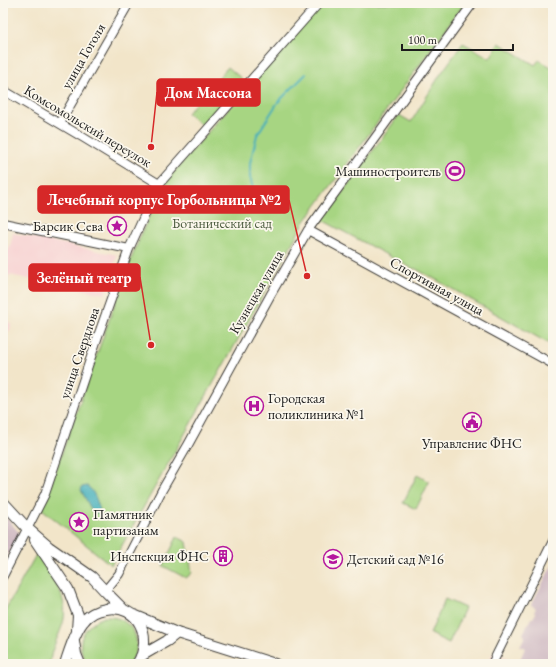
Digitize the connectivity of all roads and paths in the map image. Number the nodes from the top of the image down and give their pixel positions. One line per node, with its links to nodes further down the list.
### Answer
1 (129, 3): 5 (street, улица Гоголя)
2 (319, 3): 6 (street, улица Свердлова)
3 (473, 3): 8 (street, Кузнецкая улица)
4 (3, 90): 5 (street, Комсомольский переулок)
5 (60, 123): 6 (street, Комсомольский переулок)
6 (159, 184): 9 (street, улица Свердлова)
7 (3, 223): 9 (street)
8 (308, 230): 10 (street, Спортивная улица); 15 (street, Кузнецкая улица)
9 (129, 249): 12 (street, улица Свердлова)
10 (553, 364)
11 (3, 502): 12 (main road)
12 (27, 528): 14 (street, улица Свердлова); 15 (main road); 18 (main road)
13 (553, 541): 25 (street)
14 (3, 576)
15 (105, 592): 16 (main road)
16 (123, 609): 17 (main road); 18 (main road)
17 (133, 615): 19 (main road); 21 (main road)
18 (78, 631): 20 (main road)
19 (177, 632): 21 (main road); 24 (main road)
20 (74, 641): 22 (main road); 23 (main road)
21 (139, 662)
22 (65, 664)
23 (80, 664)
24 (275, 664)
25 (492, 664)

